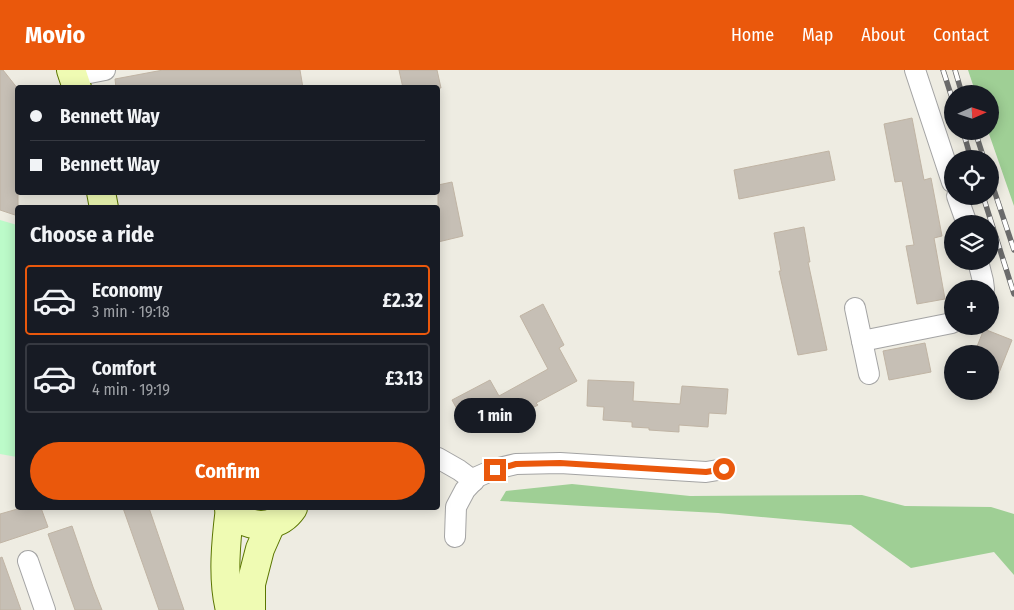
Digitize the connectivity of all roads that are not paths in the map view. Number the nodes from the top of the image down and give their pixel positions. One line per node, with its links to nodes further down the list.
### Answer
1 (104, 70): 3 (street)
2 (915, 70): 4 (street)
3 (74, 78)
4 (944, 158)
5 (855, 308): 7 (street)
6 (944, 325): 7 (street)
7 (862, 341): 8 (street)
8 (869, 374)
9 (440, 459): 11 (street)
10 (724, 469): 11 (street)
11 (474, 481): 16 (street)
12 (230, 510): 19 (main road)
13 (232, 510): 15 (main road)
14 (292, 510): 15 (main road)
15 (271, 524): 20 (main road)
16 (455, 537)
17 (28, 561): 18 (street)
18 (45, 610)
19 (230, 610)
20 (251, 610)

